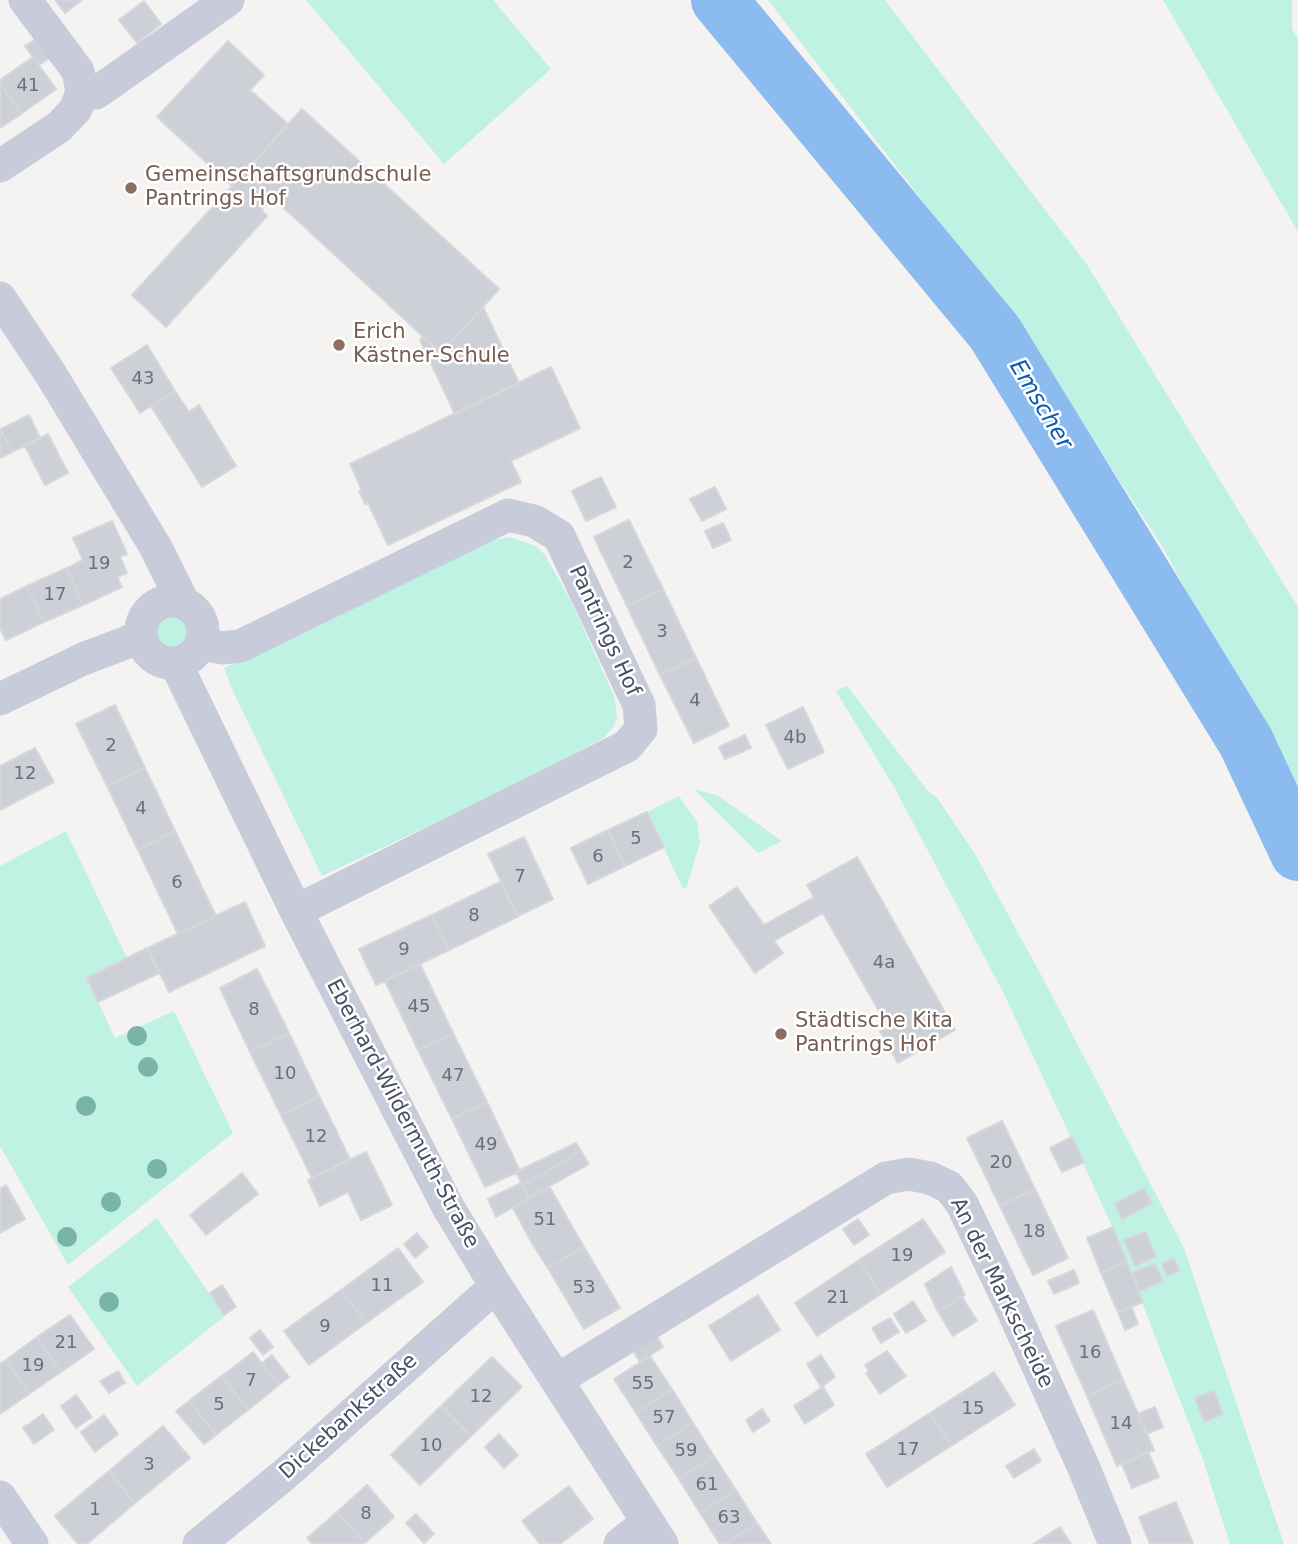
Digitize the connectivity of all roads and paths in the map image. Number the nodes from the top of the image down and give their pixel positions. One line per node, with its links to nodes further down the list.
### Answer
1 (25, 0): 3 (street)
2 (228, 0): 3 (street)
3 (82, 91): 4 (street)
4 (0, 166)
5 (0, 298): 6 (street)
6 (183, 602): 7 (street); 8 (street)
7 (141, 637): 9 (street); 10 (street)
8 (202, 644): 9 (street); 11 (street, Pantrings Hof)
9 (176, 664): 11 (street, Eberhard-Wildermuth-Straße)
10 (0, 699)
11 (296, 911): 12 (street, Eberhard-Wildermuth-Straße)
12 (496, 1286): 13 (street, Eberhard-Wildermuth-Straße); 17 (street, Dickebankstraße)
13 (557, 1380): 15 (street, Eberhard-Wildermuth-Straße); 19 (street, An der Markscheide)
14 (0, 1497): 16 (street)
15 (655, 1533): 18 (street)
16 (32, 1544)
17 (199, 1544)
18 (620, 1544)
19 (1115, 1544)

